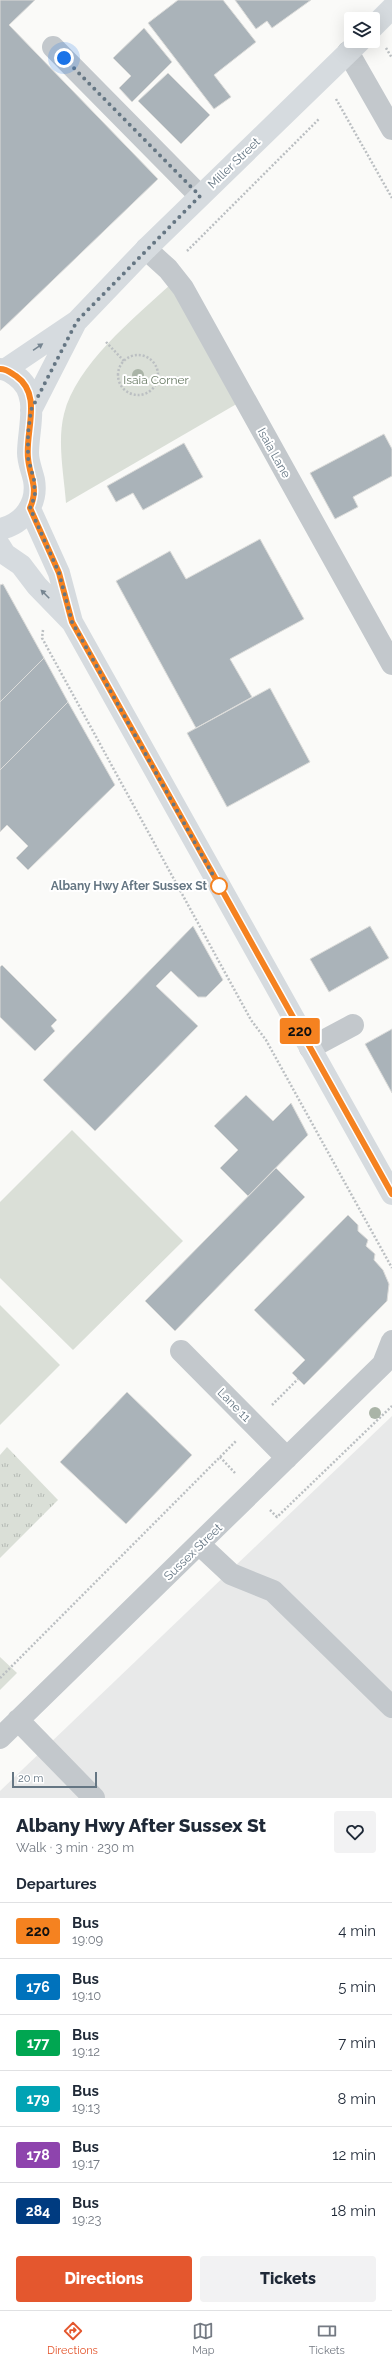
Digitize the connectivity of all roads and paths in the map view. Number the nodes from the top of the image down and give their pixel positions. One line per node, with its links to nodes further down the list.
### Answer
1 (392, 8): 2 (main road)
2 (380, 20)
3 (53, 47): 10 (street)
4 (353, 48): 10 (main road, Miller Street)
5 (354, 48): 9 (street)
6 (386, 48): 7 (path)
7 (392, 58)
8 (336, 99): 11 (path)
9 (392, 129)
10 (200, 196): 12 (main road, Miller Street)
11 (392, 198)
12 (146, 249): 13 (main road, Miller Street); 23 (street, Isaia Lane)
13 (77, 321): 16 (main road, Miller Street, one-way to 13); 17 (main road, Miller Street)
14 (106, 342): 15 (path)
15 (124, 361): 15 (path)
16 (3, 369): 17 (main road)
17 (31, 410): 18 (main road)
18 (30, 508): 19 (main road); 21 (main road)
19 (0, 529)
20 (0, 546): 21 (main road, one-way to 20)
21 (72, 622): 25 (main road)
22 (45, 623): 27 (path)
23 (392, 664)
24 (353, 1025): 25 (street)
25 (310, 1048): 26 (main road)
26 (392, 1194)
27 (392, 1268)
28 (392, 1341): 30 (street, Sussex Street)
29 (181, 1351): 32 (street, Lane 11)
30 (388, 1363): 33 (street, Sussex Street)
31 (298, 1379): 32 (path)
32 (253, 1424): 33 (street, Lane 11); 35 (path)
33 (288, 1458): 34 (street, Sussex Street)
34 (200, 1545): 36 (street); 37 (street, Sussex Street)
35 (0, 1678)
36 (392, 1707)
37 (18, 1720): 38 (street, Sussex Street); 39 (street)
38 (0, 1738)
39 (94, 1798)

